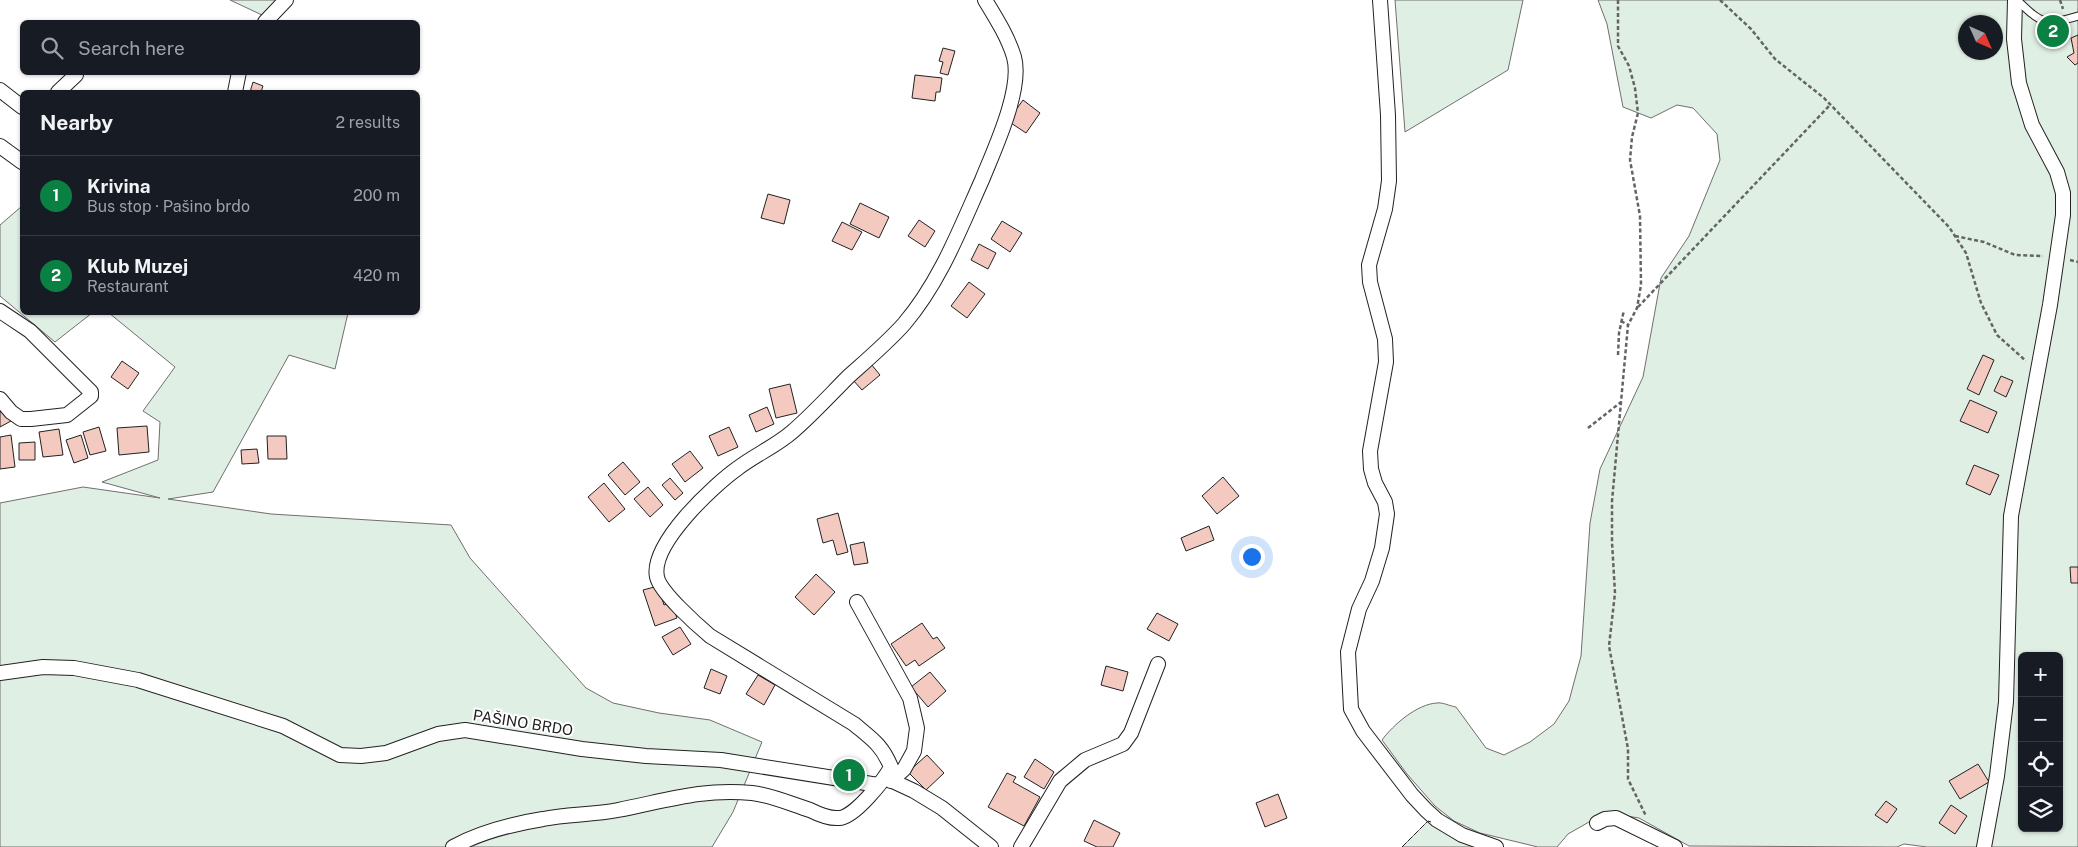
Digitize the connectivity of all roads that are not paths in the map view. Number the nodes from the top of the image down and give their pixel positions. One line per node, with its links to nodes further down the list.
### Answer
1 (286, 0): 6 (street)
2 (985, 0): 20 (street)
3 (1380, 0): 25 (street)
4 (2016, 0): 5 (lane); 27 (street)
5 (2078, 16)
6 (267, 20)
7 (76, 75): 10 (street)
8 (238, 75): 11 (street)
9 (0, 90): 12 (street)
10 (60, 90)
11 (235, 90)
12 (20, 105)
13 (0, 146): 14 (street)
14 (20, 161)
15 (0, 311): 16 (street)
16 (0, 399)
17 (858, 602): 20 (street)
18 (1158, 664): 24 (street)
19 (0, 673): 20 (street, PAŠINO BRDO)
20 (885, 781): 22 (street); 23 (street, PAŠINO BRDO)
21 (1597, 823): 26 (street)
22 (453, 847)
23 (991, 847)
24 (1021, 847)
25 (1496, 847)
26 (1675, 847)
27 (1984, 847)

